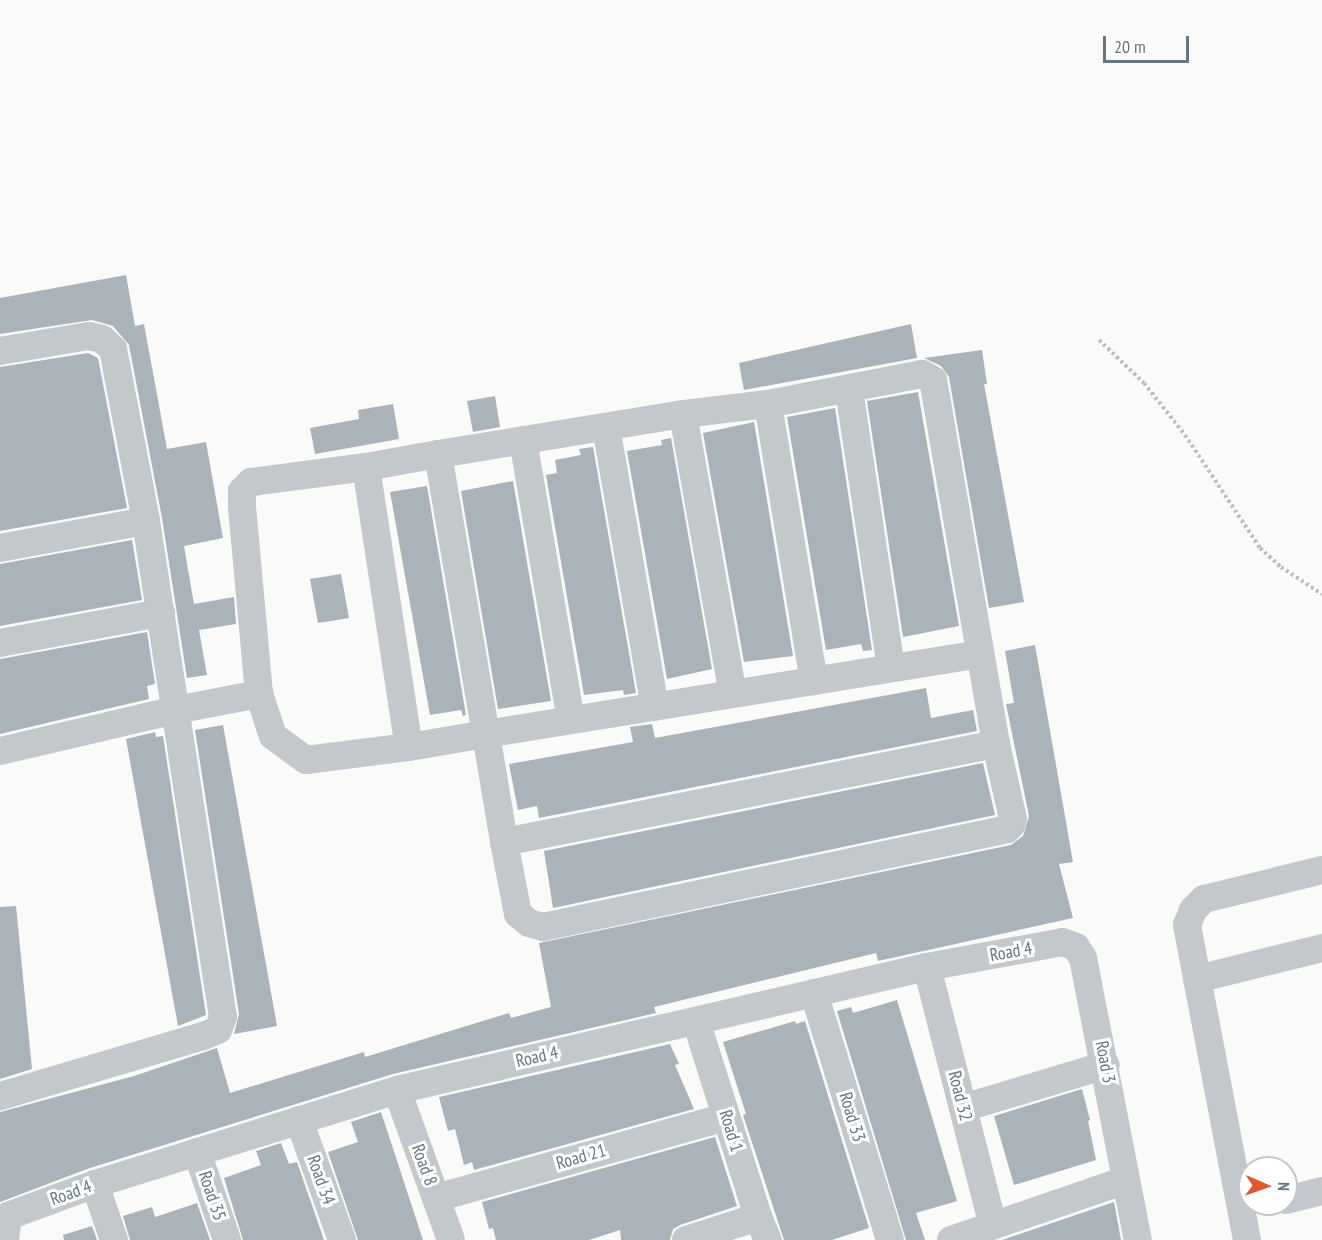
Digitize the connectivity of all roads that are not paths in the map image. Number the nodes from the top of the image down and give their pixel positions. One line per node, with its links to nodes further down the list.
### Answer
1 (0, 351): 9 (street)
2 (849, 390): 3 (street); 13 (street); 14 (street)
3 (768, 404): 4 (street); 15 (street)
4 (683, 414): 5 (street); 17 (street)
5 (606, 427): 6 (street); 18 (street)
6 (523, 440): 7 (street); 20 (street)
7 (438, 454): 8 (street); 21 (street)
8 (366, 467): 16 (street); 23 (street)
9 (146, 521): 10 (street); 11 (street)
10 (0, 548)
11 (161, 613): 12 (street); 19 (street)
12 (0, 643)
13 (980, 654): 14 (street); 22 (street)
14 (891, 668): 15 (street)
15 (814, 681): 17 (street)
16 (259, 694): 19 (street); 23 (street)
17 (733, 694): 18 (street)
18 (656, 706): 20 (street)
19 (176, 710): 24 (street); 35 (street)
20 (571, 720): 21 (street)
21 (486, 734): 23 (street); 25 (street)
22 (996, 744): 25 (street); 25 (street)
23 (409, 747)
24 (0, 751)
25 (504, 842)
26 (1322, 870): 30 (street)
27 (1076, 947): 29 (street, Road 4); 33 (street, Road 3)
28 (1322, 948): 30 (street)
29 (927, 967): 31 (street, Road 4); 36 (street, Road 32)
30 (1197, 980): 42 (street)
31 (814, 993): 32 (street, Road 4); 55 (street, Road 33)
32 (696, 1021): 34 (street, Road 4); 37 (street, Road 1)
33 (1106, 1065): 36 (street); 40 (street, Road 3)
34 (397, 1089): 38 (street, Road 4); 45 (street, Road 8)
35 (0, 1096)
36 (963, 1108): 47 (street, Road 32)
37 (726, 1117): 45 (street, Road 21); 49 (street, Road 1)
38 (299, 1120): 39 (street, Road 4); 52 (street, Road 34)
39 (197, 1152): 41 (street, Road 4); 51 (street, Road 35)
40 (1126, 1180): 47 (street); 57 (street, Road 3)
41 (95, 1184): 48 (street, Road 4); 50 (street)
42 (1238, 1190)
43 (1322, 1191): 44 (street)
44 (1298, 1197)
45 (436, 1198): 53 (street, Road 8)
46 (1243, 1216): 58 (street)
47 (993, 1225): 56 (street)
48 (6, 1228)
49 (763, 1228): 54 (street)
50 (114, 1240)
51 (227, 1240)
52 (342, 1240)
53 (451, 1240)
54 (686, 1240)
55 (890, 1240)
56 (951, 1240)
57 (1138, 1240)
58 (1247, 1240)

